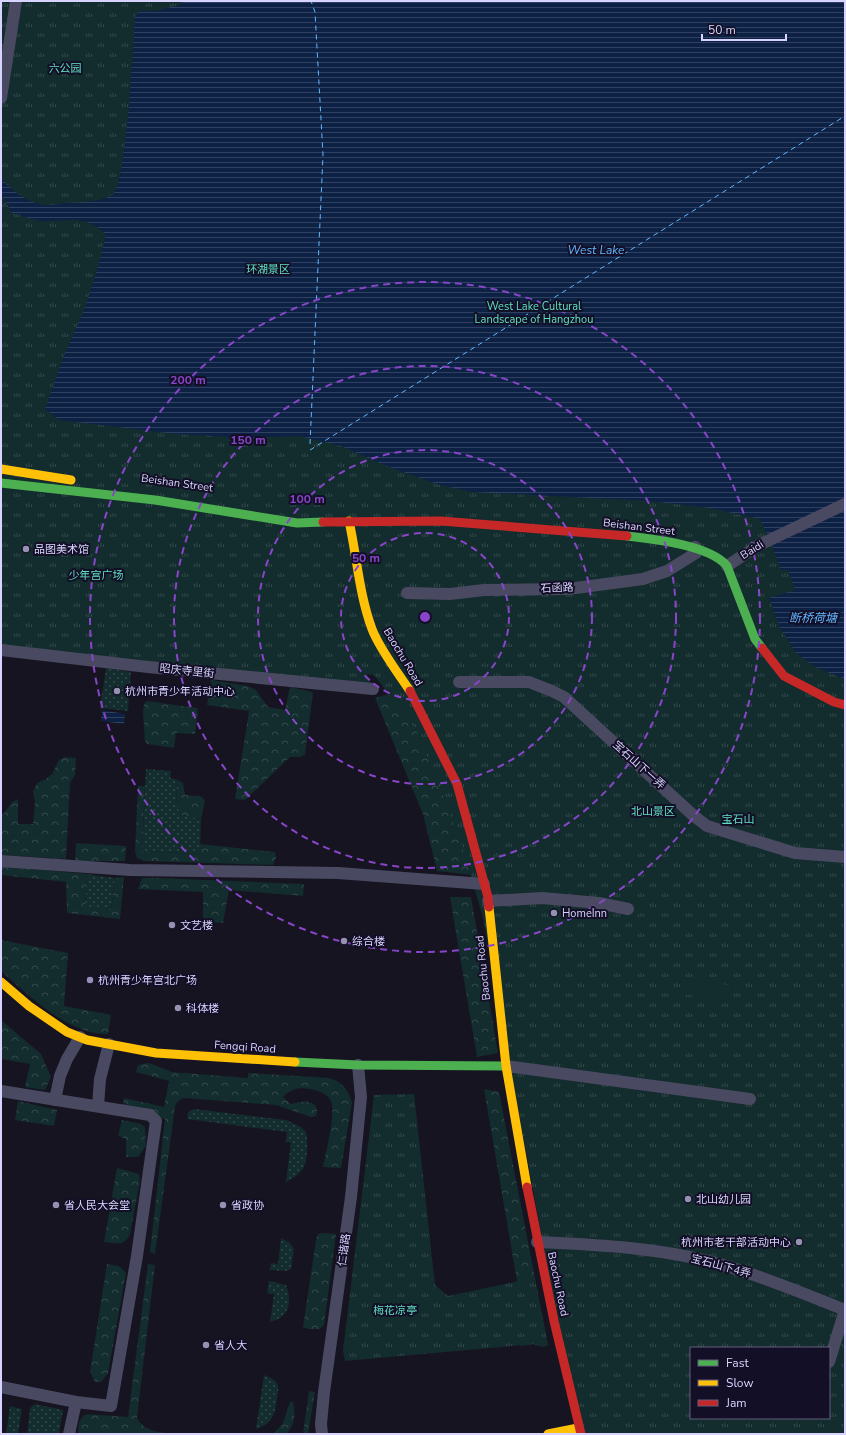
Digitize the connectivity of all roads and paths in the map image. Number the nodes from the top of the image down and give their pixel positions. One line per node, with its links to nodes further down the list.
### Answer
1 (16, 1): 2 (street)
2 (1, 98)
3 (1, 469): 4 (main road)
4 (80, 481)
5 (1, 483): 10 (main road, Beishan Street)
6 (120, 487): 8 (main road, Beishan Street)
7 (845, 504): 12 (street, Baidi)
8 (246, 505)
9 (301, 514): 10 (main road, Beishan Street)
10 (349, 521): 11 (main road, Beishan Street); 20 (main road, Baochu Road)
11 (695, 547): 12 (main road, Beishan Street); 13 (street, 石函路)
12 (728, 566): 17 (main road)
13 (407, 592)
14 (1, 650): 16 (street, 昭庆寺里街)
15 (459, 682): 18 (street, 宝石山下一弄)
16 (373, 689)
17 (845, 705)
18 (845, 857)
19 (1, 861): 20 (street)
20 (484, 884): 21 (main road, Baochu Road)
21 (488, 901): 22 (street); 27 (main road, Baochu Road)
22 (628, 910)
23 (1, 982): 24 (main road, Fengqi Road)
24 (80, 1037): 25 (main road, Fengqi Road); 30 (street)
25 (109, 1044): 26 (main road, Fengqi Road); 31 (street)
26 (358, 1065): 27 (main road, Fengqi Road); 38 (street, 仁谐路)
27 (506, 1066): 29 (street); 32 (main road, Baochu Road)
28 (1, 1091): 30 (street)
29 (750, 1098)
30 (56, 1100): 31 (street)
31 (98, 1106): 35 (street)
32 (537, 1242): 33 (street, 宝石山下4弄); 36 (main road, Baochu Road)
33 (830, 1359)
34 (1, 1387): 35 (street)
35 (76, 1402): 37 (street)
36 (579, 1431): 39 (main road)
37 (69, 1434)
38 (322, 1434)
39 (548, 1434)

